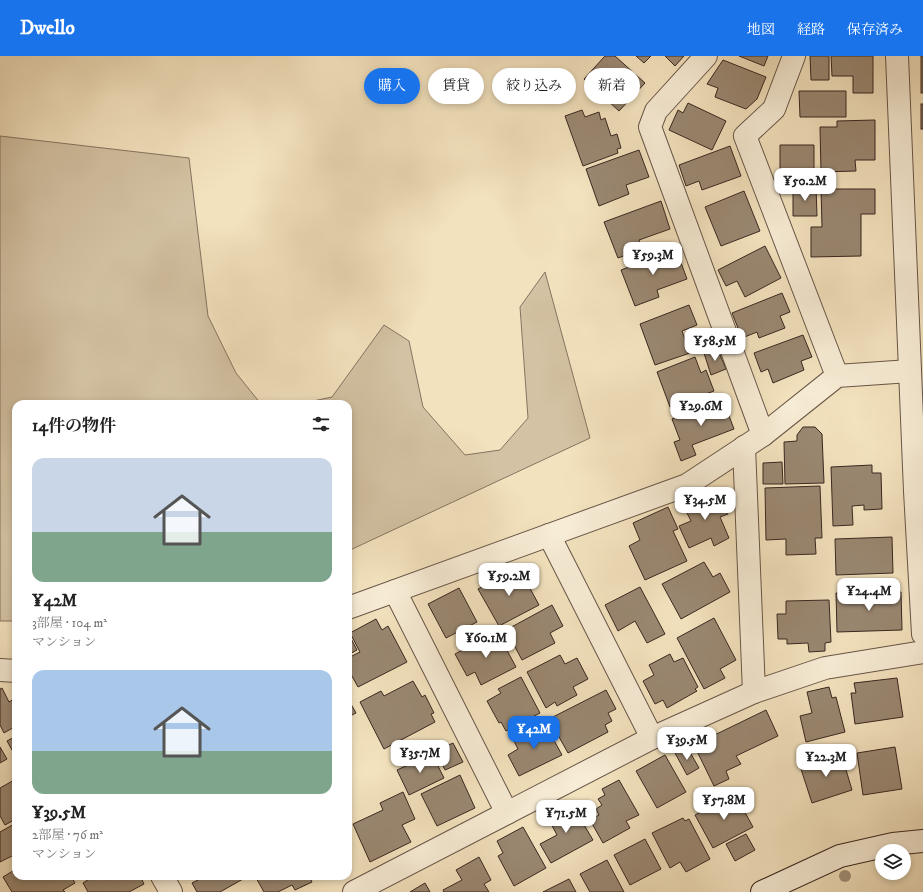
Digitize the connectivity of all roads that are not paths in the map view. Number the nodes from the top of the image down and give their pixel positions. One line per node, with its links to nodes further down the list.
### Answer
1 (706, 56): 6 (street)
2 (794, 56): 5 (street)
3 (896, 56): 4 (street)
4 (910, 371): 5 (street); 8 (street)
5 (837, 376): 6 (street)
6 (763, 435): 7 (street)
7 (744, 448): 9 (street); 16 (street)
8 (919, 491): 12 (street)
9 (550, 535): 10 (street); 17 (street)
10 (395, 591): 11 (street); 18 (street)
11 (352, 607)
12 (923, 634)
13 (923, 652): 16 (street)
14 (0, 670): 15 (street)
15 (12, 671)
16 (754, 692): 17 (street)
17 (652, 738): 18 (street)
18 (507, 813): 23 (street)
19 (923, 841): 24 (street)
20 (164, 880): 22 (street)
21 (348, 880): 23 (street)
22 (171, 892)
23 (354, 892)
24 (762, 892)

